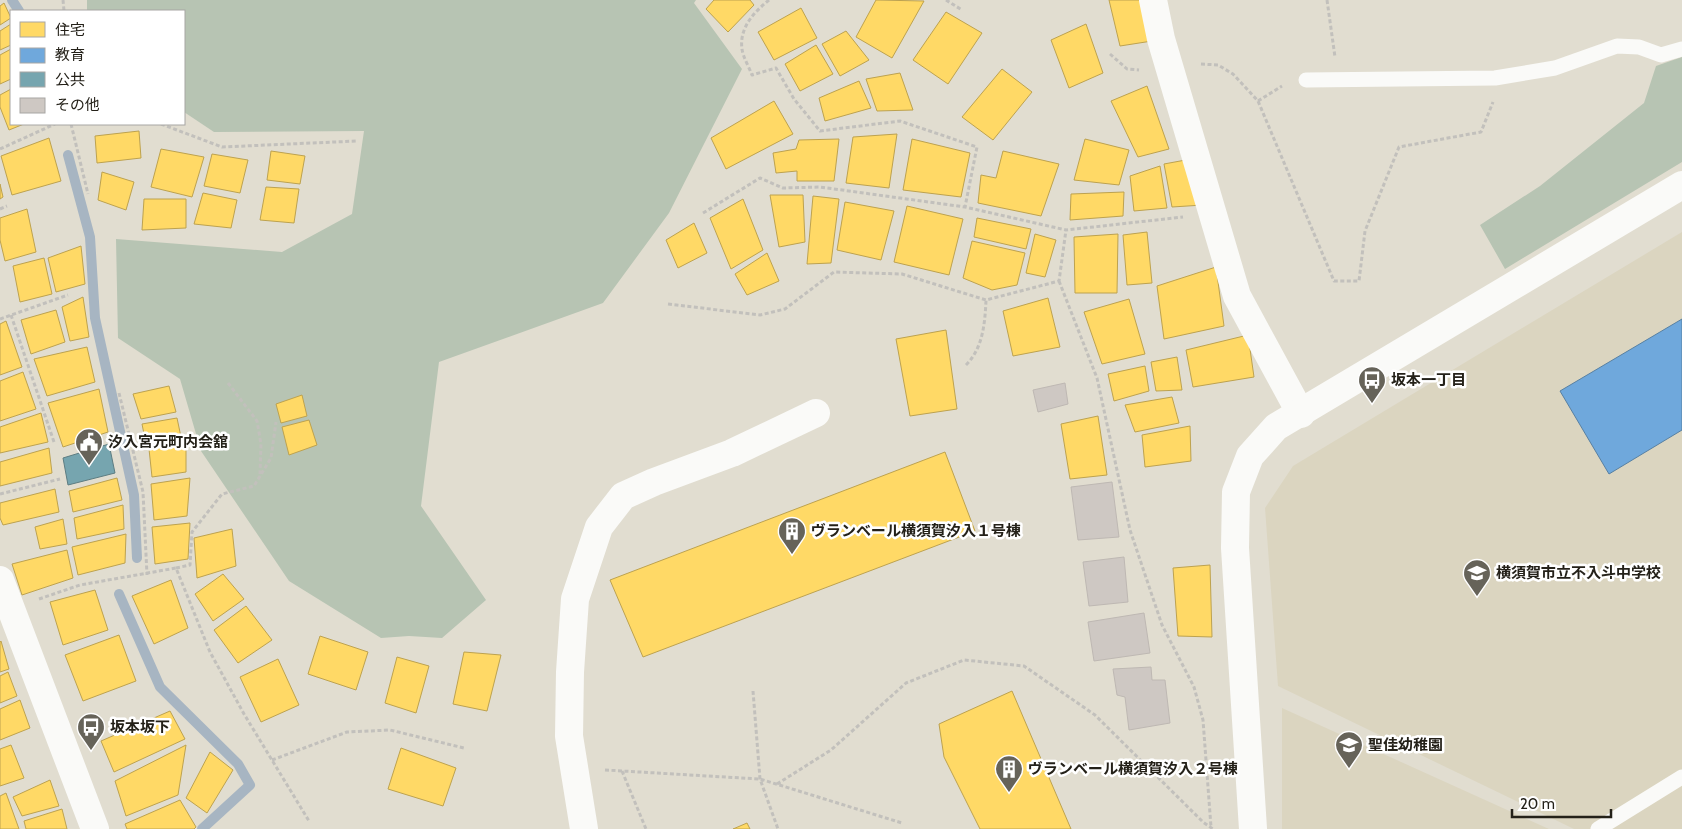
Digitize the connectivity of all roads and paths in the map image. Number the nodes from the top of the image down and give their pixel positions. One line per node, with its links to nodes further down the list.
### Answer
1 (769, 0): 21 (path)
2 (946, 0): 5 (path)
3 (1153, 0): 8 (street)
4 (1327, 0): 11 (path)
5 (962, 10)
6 (1682, 49): 11 (lane)
7 (1110, 54): 9 (path)
8 (1168, 62): 12 (path); 24 (street)
9 (1127, 68)
10 (1306, 80): 11 (lane)
11 (1338, 80)
12 (1494, 99)
13 (53, 125): 17 (path)
14 (71, 125): 19 (path)
15 (164, 125): 16 (path)
16 (357, 141)
17 (0, 149)
18 (1682, 185): 36 (street)
19 (88, 194)
20 (7, 206): 22 (path)
21 (964, 207): 23 (path); 25 (path)
22 (0, 209)
23 (703, 213)
24 (1214, 213): 25 (path); 36 (street)
25 (1066, 230): 26 (path)
26 (1059, 281): 28 (path); 56 (path)
27 (68, 295): 30 (path)
28 (986, 300): 29 (path); 32 (path)
29 (668, 304)
30 (11, 315): 31 (path); 38 (path)
31 (0, 319)
32 (966, 365)
33 (228, 383): 39 (path)
34 (119, 393): 43 (path)
35 (816, 413): 49 (street)
36 (1301, 414): 61 (street)
37 (276, 422): 39 (path)
38 (54, 442)
39 (260, 475): 42 (path)
40 (60, 479): 41 (path)
41 (0, 494)
42 (176, 568): 43 (path); 48 (path)
43 (147, 575): 45 (path)
44 (0, 580): 57 (street)
45 (37, 600)
46 (753, 691): 52 (path)
47 (464, 748): 48 (path)
48 (272, 760): 54 (path)
49 (574, 769): 50 (path); 58 (street)
50 (622, 771): 52 (path); 59 (path)
51 (1682, 777): 62 (lane)
52 (760, 779): 53 (path); 60 (path)
53 (777, 784): 55 (path); 56 (path)
54 (309, 821)
55 (902, 823)
56 (1212, 828)
57 (95, 829)
58 (584, 829)
59 (646, 829)
60 (778, 829)
61 (1253, 829)
62 (1598, 829)

